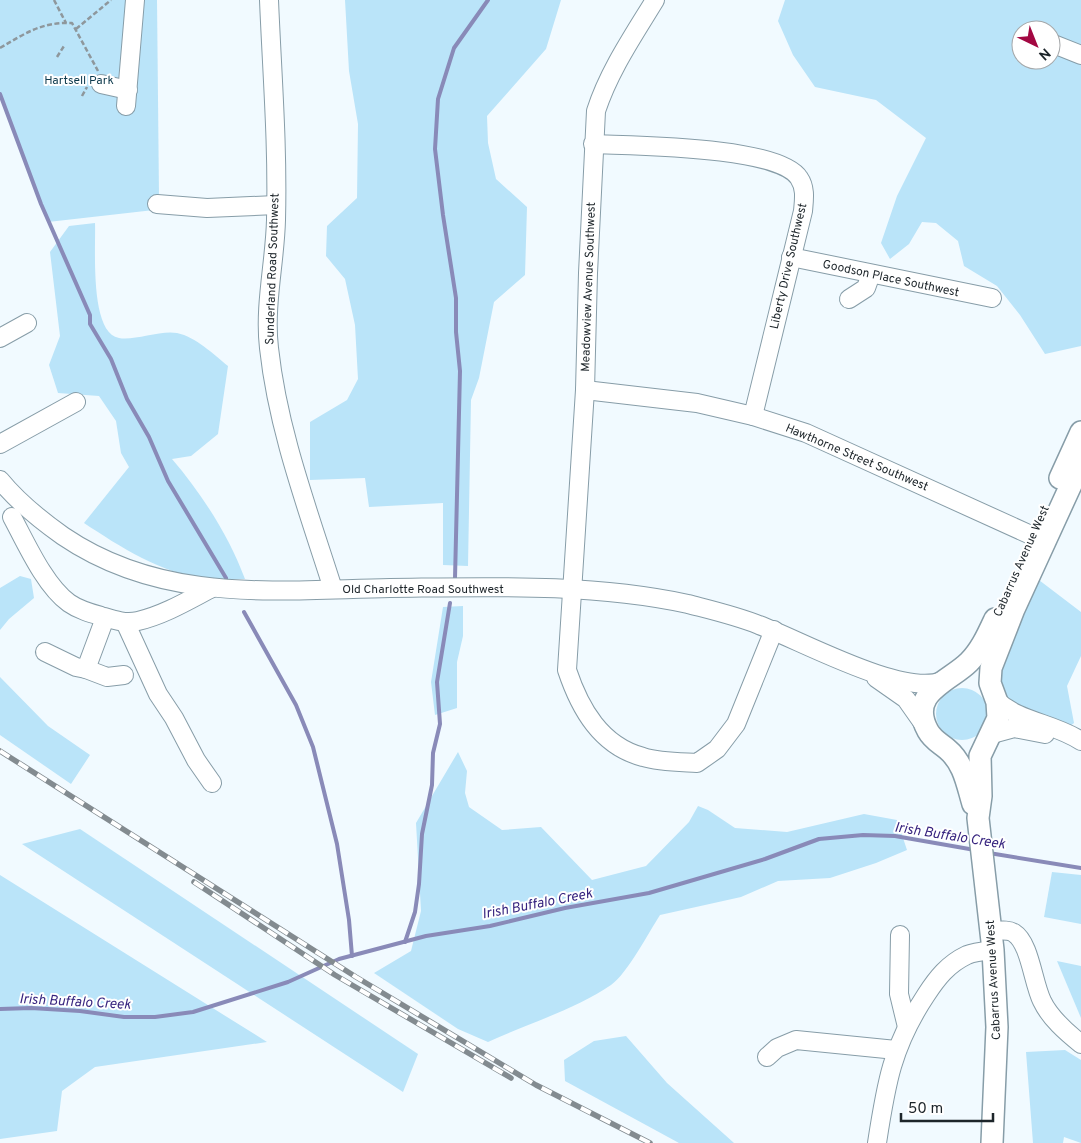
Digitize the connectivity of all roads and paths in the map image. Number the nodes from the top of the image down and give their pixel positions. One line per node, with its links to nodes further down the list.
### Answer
1 (54, 0): 6 (path)
2 (111, 0): 7 (path)
3 (135, 0): 13 (street)
4 (269, 0): 16 (street, Sunderland Road Southwest)
5 (655, 0): 14 (street, Meadowview Avenue Southwest)
6 (65, 23): 7 (path); 10 (path)
7 (76, 28): 13 (path)
8 (64, 46): 12 (path)
9 (1061, 47): 11 (street)
10 (0, 48)
11 (1081, 55)
12 (58, 58)
13 (101, 84)
14 (593, 144): 17 (street, Liberty Drive Southwest); 23 (street, Meadowview Avenue Southwest)
15 (157, 204): 16 (street)
16 (276, 205): 34 (street, Sunderland Road Southwest)
17 (791, 257): 18 (street, Goodson Place Southwest); 25 (street, Liberty Drive Southwest)
18 (871, 274): 19 (street, Goodson Place Southwest); 20 (street)
19 (992, 298)
20 (849, 299)
21 (27, 324): 22 (street)
22 (0, 338)
23 (585, 390): 25 (street, Hawthorne Street Southwest); 33 (street, Meadowview Avenue Southwest)
24 (76, 402): 27 (street)
25 (753, 416): 31 (street, Hawthorne Street Southwest)
26 (1081, 433): 31 (main road, Cabarrus Avenue West)
27 (0, 444)
28 (1081, 464): 43 (main road, Cabarrus Avenue West)
29 (0, 480): 30 (street, Old Charlotte Road Southwest)
30 (12, 517): 32 (street, Old Charlotte Road Southwest); 35 (street)
31 (1033, 536): 42 (main road, Cabarrus Avenue West)
32 (212, 588): 34 (street, Old Charlotte Road Southwest); 36 (street)
33 (572, 588): 34 (street, Old Charlotte Road Southwest); 37 (street, Old Charlotte Road Southwest); 37 (street, Meadowview Avenue Southwest)
34 (333, 589)
35 (105, 618): 36 (street); 39 (street)
36 (125, 622): 49 (street)
37 (774, 630): 40 (street, Old Charlotte Road Southwest)
38 (45, 652): 39 (street)
39 (86, 669): 41 (street)
40 (866, 671): 42 (street, Old Charlotte Road Southwest); 44 (street, Old Charlotte Road Southwest)
41 (124, 675)
42 (944, 680): 43 (main road); 44 (main road, Cabarrus Avenue West)
43 (994, 697): 45 (main road, Cabarrus Avenue West); 46 (street)
44 (928, 732): 48 (main road, Cabarrus Avenue West)
45 (990, 736): 47 (street); 48 (main road); 50 (main road, Cabarrus Avenue West)
46 (1081, 741)
47 (1081, 745)
48 (945, 748): 50 (main road, Cabarrus Avenue West)
49 (212, 783)
50 (978, 818): 52 (main road, Cabarrus Avenue West)
51 (900, 935): 53 (street)
52 (992, 940): 53 (street); 54 (street); 58 (main road, Cabarrus Avenue West)
53 (907, 1026): 55 (street)
54 (1081, 1044)
55 (896, 1050): 56 (street); 57 (street)
56 (768, 1057)
57 (877, 1143)
58 (992, 1143)

